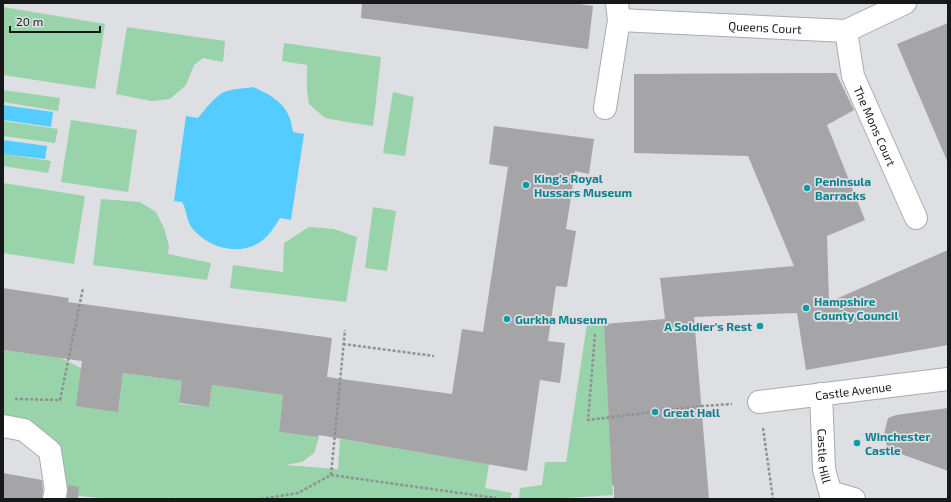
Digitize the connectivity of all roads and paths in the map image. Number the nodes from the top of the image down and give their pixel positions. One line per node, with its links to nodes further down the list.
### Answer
1 (905, 3): 3 (street, Queens Court)
2 (618, 12): 3 (street, Queens Court); 4 (street)
3 (846, 31): 5 (street, The Mons Court)
4 (605, 108)
5 (916, 218)
6 (83, 288): 13 (path)
7 (345, 330): 9 (path)
8 (595, 334): 15 (path)
9 (343, 344): 10 (path); 18 (path)
10 (434, 356)
11 (948, 379): 12 (street, Castle Avenue)
12 (821, 394): 14 (street, Castle Avenue); 23 (street, Castle Hill)
13 (10, 399)
14 (759, 402)
15 (702, 406)
16 (3, 426): 19 (street)
17 (766, 452): 22 (path)
18 (331, 475): 20 (path); 21 (path)
19 (54, 499)
20 (261, 499)
21 (496, 499)
22 (773, 499)
23 (854, 499)

